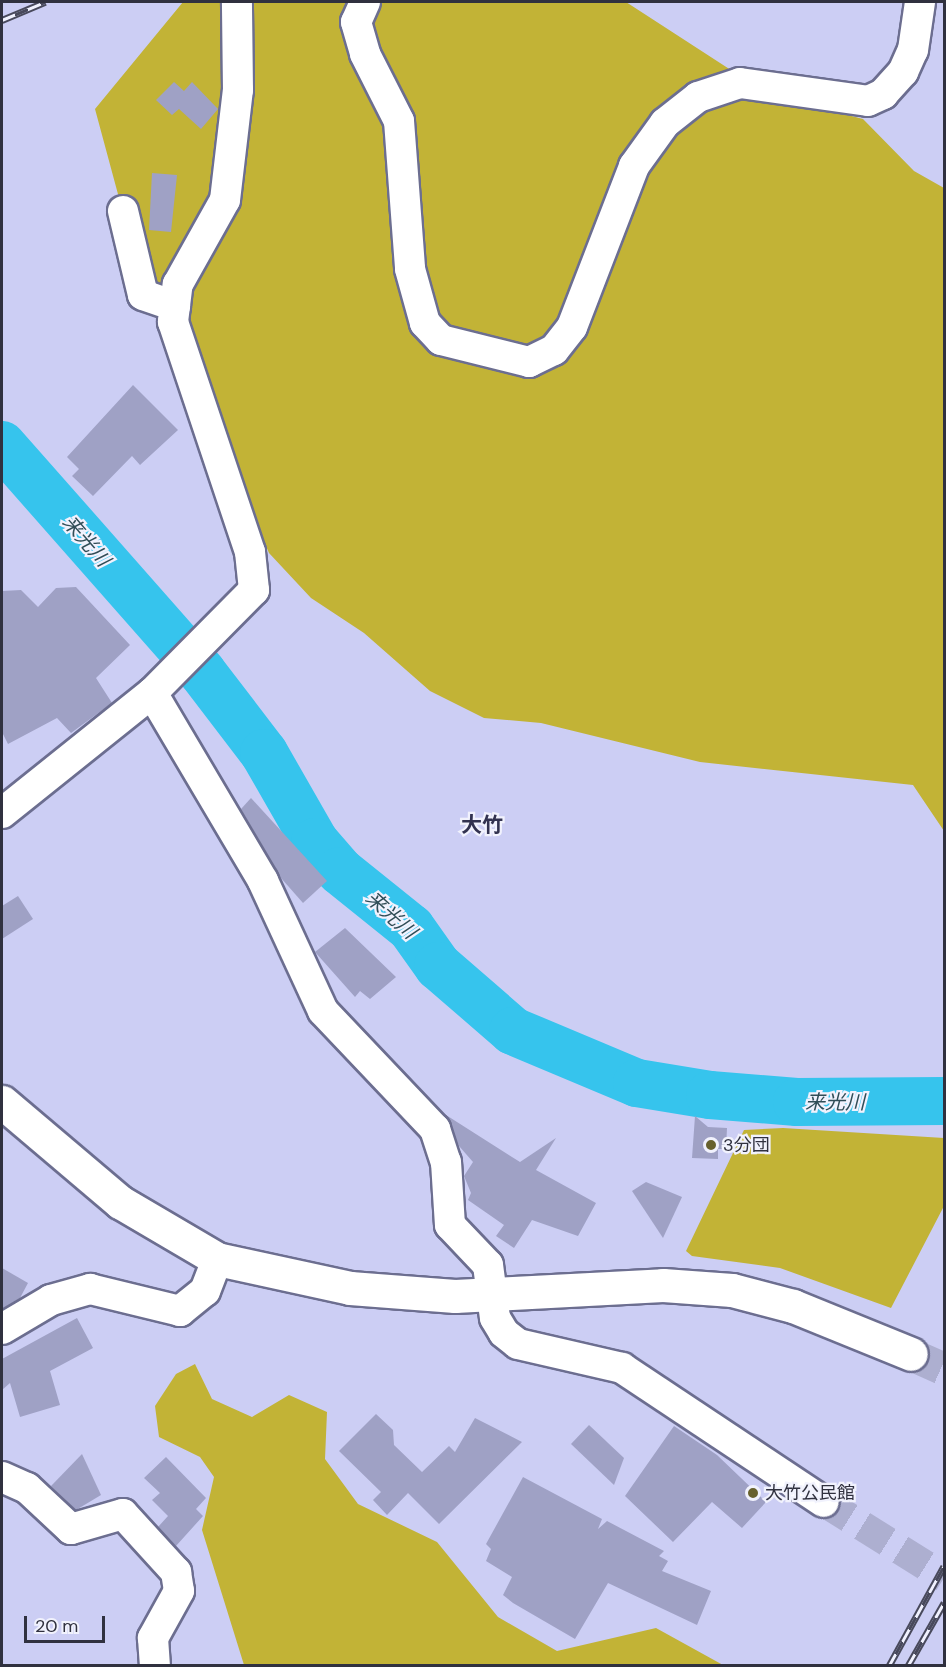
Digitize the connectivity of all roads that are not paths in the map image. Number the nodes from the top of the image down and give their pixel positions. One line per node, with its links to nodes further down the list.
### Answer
1 (237, 2): 5 (street)
2 (364, 2): 3 (street)
3 (920, 2)
4 (123, 211): 5 (street)
5 (175, 306): 6 (street)
6 (159, 687): 7 (street); 10 (street)
7 (2, 813)
8 (2, 1102): 9 (street)
9 (217, 1259): 10 (street); 11 (street)
10 (494, 1294): 12 (street); 14 (street)
11 (2, 1329)
12 (911, 1354)
13 (2, 1477): 15 (street)
14 (824, 1502)
15 (155, 1665)

